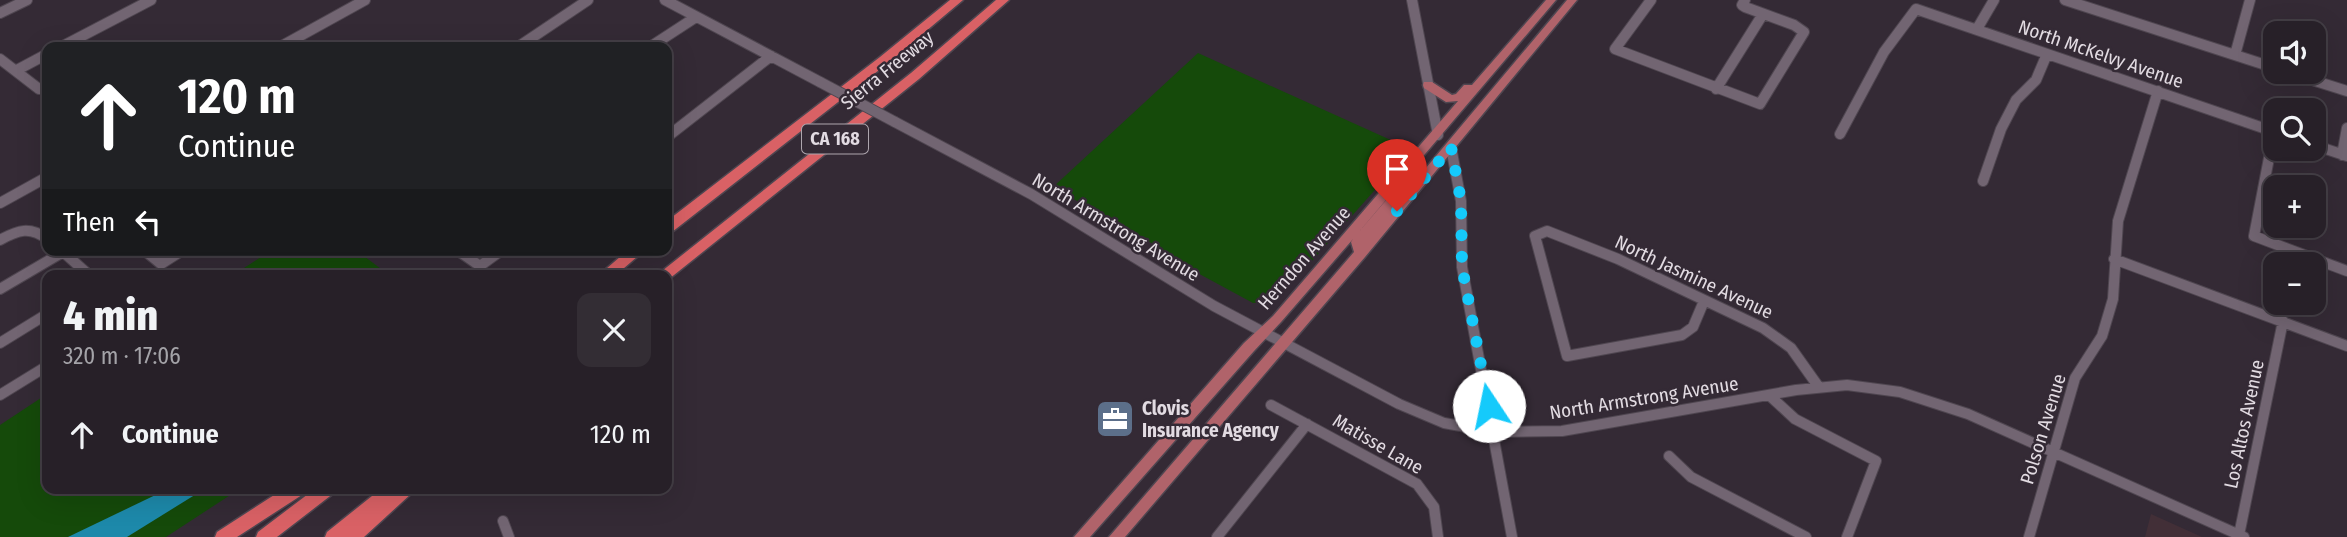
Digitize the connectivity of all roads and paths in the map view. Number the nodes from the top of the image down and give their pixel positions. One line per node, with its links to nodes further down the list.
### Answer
1 (27, 0): 16 (street)
2 (151, 0): 20 (street)
3 (365, 0): 21 (street)
4 (588, 0): 22 (street)
5 (665, 0): 18 (street, North Armstrong Avenue)
6 (957, 0): 51 (highway, Sierra Freeway / CA 168)
7 (1003, 0): 65 (highway, Sierra Freeway / CA 168)
8 (1412, 0): 33 (street)
9 (1552, 0): 31 (main road, Herndon Avenue)
10 (1572, 0): 38 (main road, Herndon Avenue)
11 (1651, 0): 35 (street)
12 (1745, 0): 17 (street)
13 (1994, 0): 19 (street)
14 (2065, 0): 25 (street)
15 (2248, 1): 25 (street)
16 (0, 13)
17 (1763, 14): 35 (street); 35 (street)
18 (696, 17): 23 (street); 26 (street, North Armstrong Avenue)
19 (1977, 29): 24 (street, North McKelvy Avenue); 42 (street, North McKelvy Avenue)
20 (71, 42)
21 (289, 42)
22 (525, 42)
23 (658, 42)
24 (2047, 54): 36 (street, North McKelvy Avenue); 49 (street)
25 (2235, 55): 29 (street)
26 (771, 56): 41 (street); 71 (street, North Armstrong Avenue, bridge)
27 (42, 57): 30 (street)
28 (0, 59): 30 (street)
29 (2263, 64)
30 (17, 70): 34 (street)
31 (1490, 73): 33 (main road); 38 (main road); 43 (main road, Herndon Avenue)
32 (2325, 84): 37 (street)
33 (1429, 85): 43 (street)
34 (39, 89)
35 (1716, 89)
36 (2158, 91): 39 (street, North McKelvy Avenue); 62 (street, Polson Avenue)
37 (2347, 91)
38 (1470, 124): 44 (main road, Herndon Avenue)
39 (2263, 128)
40 (2347, 128): 46 (street)
41 (672, 133)
42 (1840, 134)
43 (1438, 135): 54 (main road); 71 (main road, Herndon Avenue)
44 (1451, 147): 54 (main road, Herndon Avenue); 81 (street)
45 (2326, 149): 46 (street)
46 (2345, 156)
47 (2268, 161): 66 (street)
48 (42, 180): 50 (street)
49 (1983, 181)
50 (0, 203)
51 (672, 224)
52 (42, 235): 53 (street)
53 (0, 240)
54 (1361, 254): 73 (main road, Herndon Avenue)
55 (54, 256): 67 (street)
56 (68, 256): 63 (street)
57 (151, 256): 58 (street)
58 (174, 256)
59 (466, 256): 60 (street)
60 (494, 256)
61 (630, 256): 64 (highway)
62 (2115, 259): 70 (street); 82 (street, Polson Avenue)
63 (83, 270)
64 (612, 270)
65 (670, 270)
66 (2347, 271)
67 (0, 289)
68 (1704, 301): 68 (street, North Jasmine Avenue); 76 (street, North Jasmine Avenue)
69 (42, 317): 72 (street)
70 (2283, 321): 74 (street); 89 (street, Los Altos Avenue)
71 (1263, 332): 73 (street, North Armstrong Avenue); 95 (main road, Herndon Avenue)
72 (0, 343)
73 (1282, 343): 81 (street, North Armstrong Avenue); 96 (main road, Herndon Avenue)
74 (2347, 346)
75 (42, 369): 78 (street)
76 (1818, 386): 77 (street, North Armstrong Avenue); 82 (street, North Armstrong Avenue)
77 (1769, 395): 81 (street, North Armstrong Avenue); 101 (street)
78 (0, 396)
79 (1271, 405): 80 (street, Matisse Lane)
80 (1307, 424): 97 (street); 98 (street, Matisse Lane)
81 (1494, 432): 99 (street)
82 (2054, 452): 89 (street, North Armstrong Avenue); 102 (street, Polson Avenue)
83 (1669, 456): 100 (street)
84 (290, 494): 90 (highway)
85 (320, 494): 91 (highway)
86 (387, 494): 92 (highway)
87 (399, 494): 93 (highway)
88 (503, 521): 94 (street)
89 (2242, 536)
90 (223, 537)
91 (264, 537)
92 (333, 537)
93 (352, 537)
94 (509, 537)
95 (1081, 537)
96 (1116, 537)
97 (1217, 537)
98 (1438, 537)
99 (1512, 537)
100 (1806, 537)
101 (1847, 537)
102 (2028, 537)

